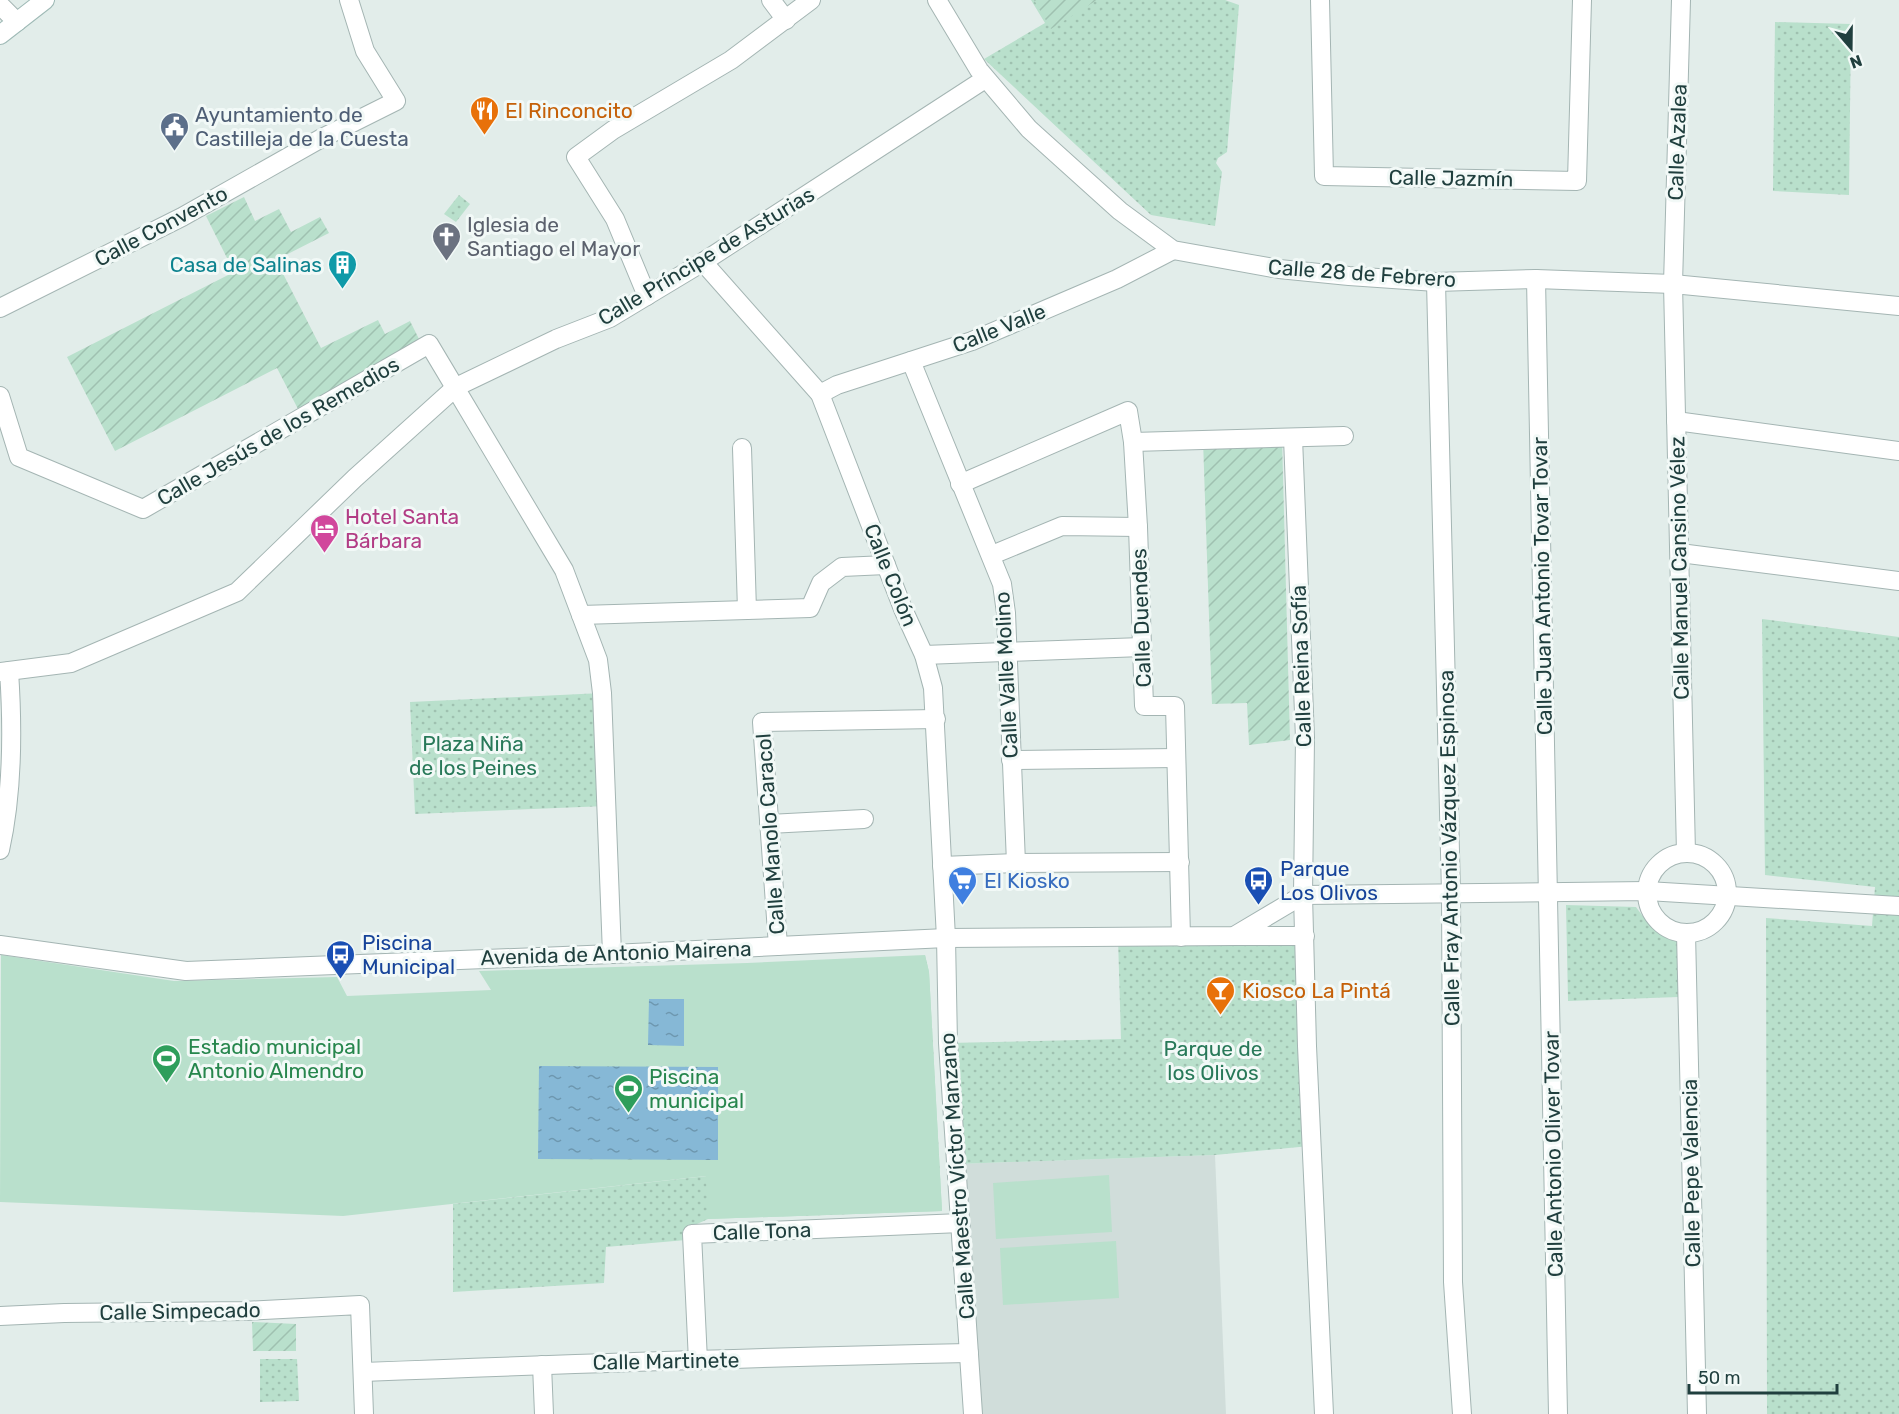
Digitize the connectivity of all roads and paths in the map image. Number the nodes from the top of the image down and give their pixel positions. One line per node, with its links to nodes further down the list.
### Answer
1 (45, 0): 11 (street)
2 (349, 0): 21 (street, Calle Convento)
3 (771, 0): 10 (street)
4 (811, 0): 10 (street)
5 (937, 0): 13 (street, Calle 28 de Febrero)
6 (1320, 0): 7 (street, Calle Jazmín)
7 (1582, 0)
8 (1681, 0): 18 (street, Calle Azalea)
9 (0, 5): 11 (street)
10 (786, 21): 19 (street)
11 (17, 22): 12 (street)
12 (0, 35)
13 (985, 79): 14 (street, Calle 28 de Febrero); 15 (street, Calle Príncipe de Asturias)
14 (1173, 250): 17 (street, Calle 28 de Febrero); 22 (street, Calle Valle)
15 (703, 262): 19 (street, Calle Príncipe de Asturias); 24 (street, Calle Colón)
16 (1536, 279): 17 (street, Calle 28 de Febrero); 18 (street, Calle 28 de Febrero); 56 (street, Calle Juan Antonio Tovar Tovar)
17 (1436, 282): 55 (street, Calle Fray Antonio Vázquez Espinosa)
18 (1672, 284): 20 (street, Calle 28 de Febrero); 26 (street, Calle Manuel Cansino Vélez)
19 (647, 296): 23 (street, Calle Príncipe de Asturias)
20 (1899, 306)
21 (0, 308)
22 (911, 361): 24 (street, Calle Valle); 32 (street, Calle Valle Molino)
23 (456, 387): 25 (street, Calle Jesús de los Remedios); 39 (street); 43 (street, Calle Príncipe de Asturias)
24 (820, 394): 36 (street, Calle Colón)
25 (0, 396)
26 (1676, 421): 31 (street); 34 (street, Calle Manuel Cansino Vélez)
27 (1344, 436): 28 (street)
28 (1293, 438): 29 (street); 57 (street, Calle Reina Sofía)
29 (1133, 442): 32 (street, Calle Duendes); 33 (street, Calle Duendes)
30 (742, 448): 38 (street)
31 (1899, 451)
32 (960, 484): 35 (street, Calle Valle Molino)
33 (1138, 527): 35 (street); 40 (street, Calle Duendes)
34 (1680, 553): 37 (street); 50 (street, Calle Manuel Cansino Vélez)
35 (992, 555): 41 (street, Calle Valle Molino)
36 (886, 565): 38 (street); 42 (street, Calle Colón)
37 (1899, 581)
38 (747, 610): 39 (street)
39 (580, 615): 67 (street)
40 (1142, 647): 41 (street); 45 (street, Calle Duendes)
41 (1006, 652): 42 (street); 46 (street, Calle Valle Molino)
42 (924, 655): 44 (street, Calle Colón)
43 (5, 672): 49 (street)
44 (936, 719): 48 (street, Calle Manolo Caracol); 53 (street, Calle Colón)
45 (1176, 758): 46 (street); 51 (street, Calle Duendes)
46 (1011, 760): 52 (street, Calle Valle Molino)
47 (864, 819): 48 (street)
48 (769, 824): 66 (street, Calle Manolo Caracol)
49 (0, 850)
50 (1686, 853): 54 (street); 58 (street)
51 (1180, 862): 52 (street); 63 (street, Calle Duendes)
52 (1016, 863): 53 (street)
53 (942, 866): 64 (street, Calle Colón)
54 (1647, 891): 56 (street, Avenida de Antonio Mairena); 58 (street, Avenida de Antonio Mairena); 60 (street)
55 (1451, 892): 56 (street, Avenida de Antonio Mairena); 57 (street, Avenida de Antonio Mairena); 78 (street, Calle Fray Antonio Vázquez Espinosa)
56 (1547, 893): 79 (street, Calle Antonio Oliver Tovar)
57 (1303, 895): 61 (street, Avenida de Antonio Mairena); 62 (street, Calle Reina Sofía)
58 (1727, 896): 59 (street, Avenida de Antonio Mairena); 60 (street)
59 (1899, 906)
60 (1686, 933): 80 (street, Calle Pepe Valencia)
61 (1234, 936): 62 (street, Avenida de Antonio Mairena); 63 (street, Avenida de Antonio Mairena)
62 (1305, 936): 77 (street, Calle Reina Sofía)
63 (1181, 937): 64 (street, Avenida de Antonio Mairena)
64 (946, 938): 66 (street, Avenida de Antonio Mairena); 68 (street, Calle Maestro Víctor Manzano)
65 (0, 945): 67 (street, Avenida de Antonio Mairena)
66 (778, 946): 67 (street, Avenida de Antonio Mairena)
67 (612, 954)
68 (961, 1223): 70 (street, Calle Maestro Víctor Manzano); 71 (street, Calle Tona)
69 (0, 1316): 73 (street, Calle Simpecado)
70 (969, 1353): 71 (street, Calle Martinete); 76 (street, Calle Maestro Víctor Manzano)
71 (698, 1361): 72 (street, Calle Martinete)
72 (542, 1365): 73 (street, Calle Martinete); 75 (street)
73 (363, 1372): 74 (street)
74 (364, 1414)
75 (544, 1414)
76 (972, 1414)
77 (1324, 1414)
78 (1462, 1414)
79 (1558, 1414)
80 (1696, 1414)

